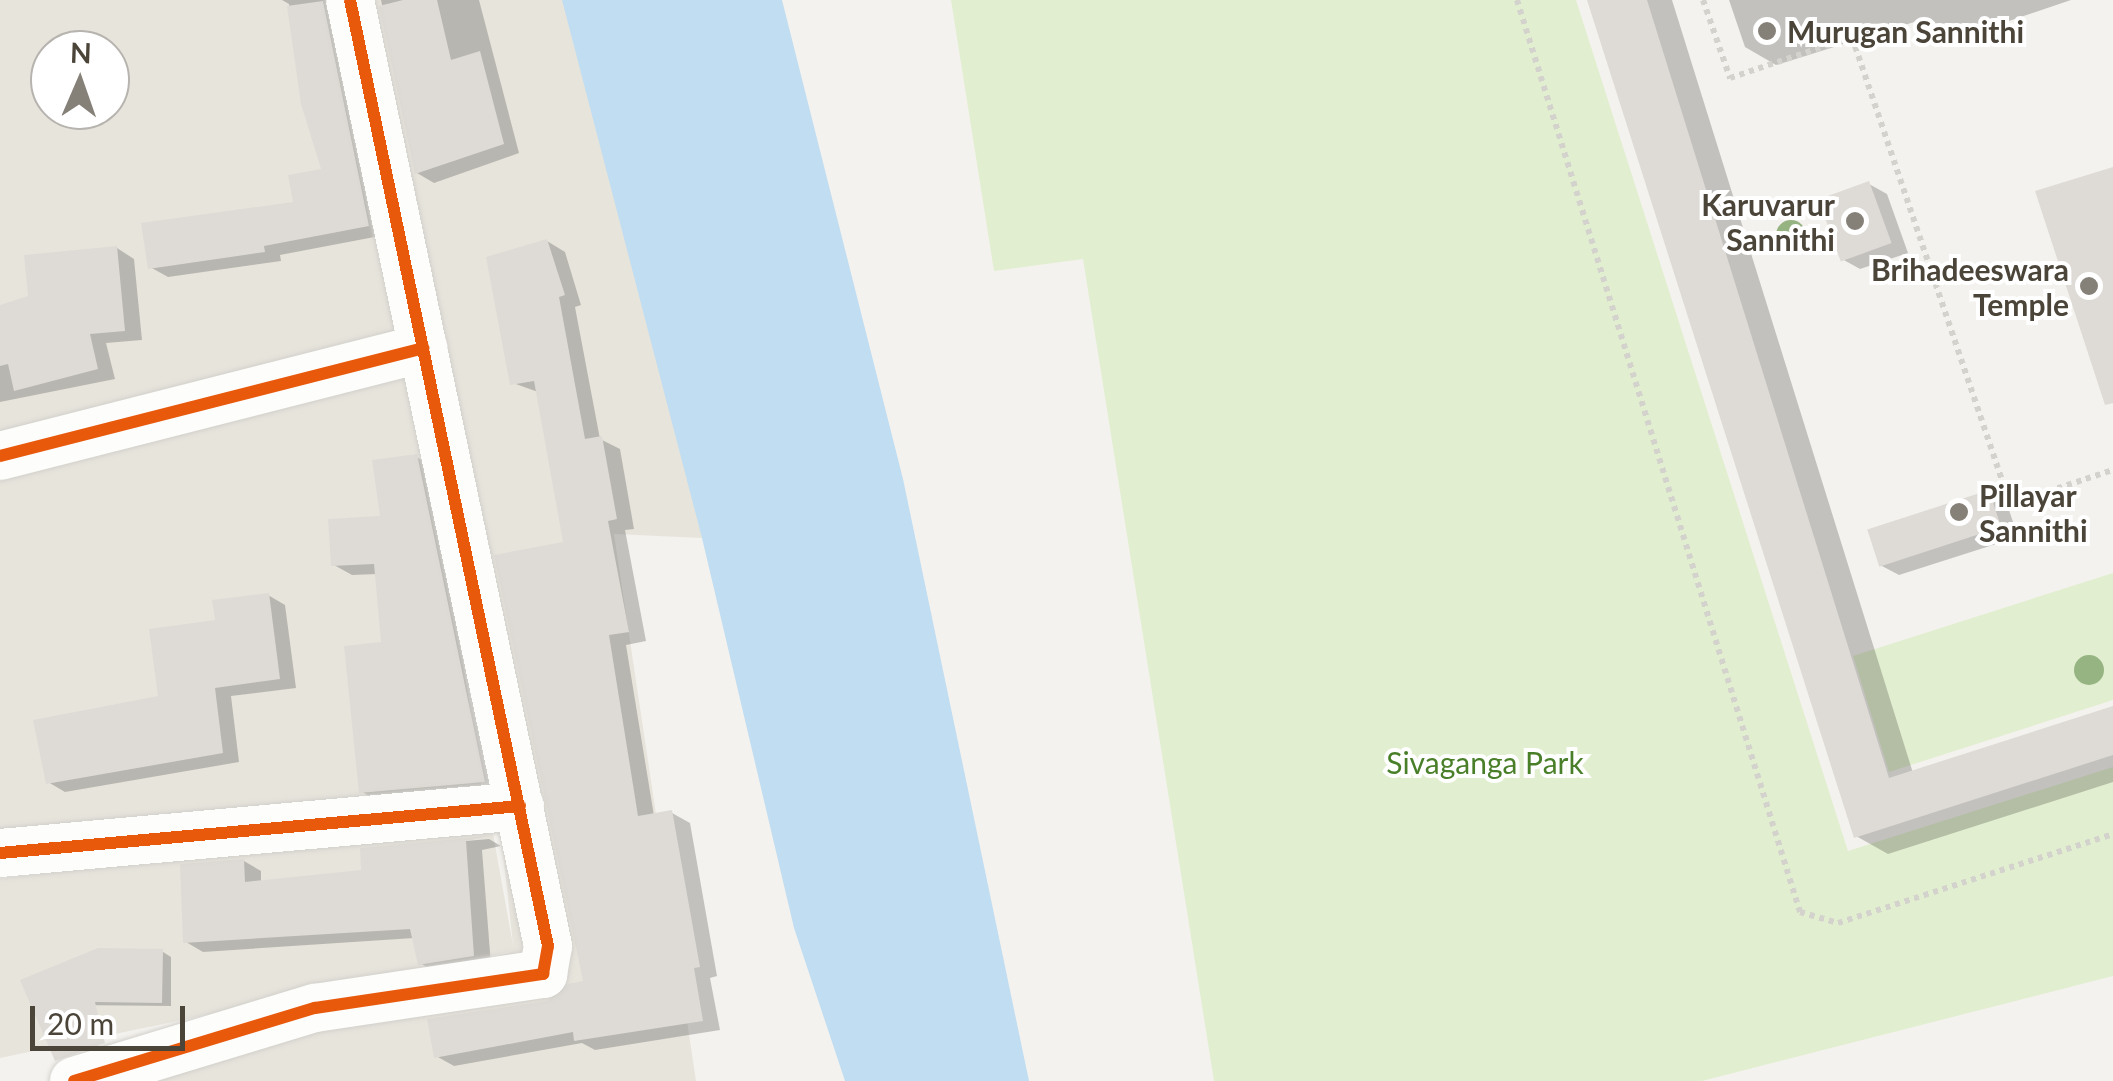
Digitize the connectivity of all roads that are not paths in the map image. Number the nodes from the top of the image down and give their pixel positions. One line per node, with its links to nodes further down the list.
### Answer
1 (350, 0): 2 (street)
2 (423, 348): 3 (street); 4 (street)
3 (0, 456)
4 (520, 806): 5 (street); 6 (street)
5 (0, 854)
6 (160, 1068): 7 (street)
7 (74, 1081)

